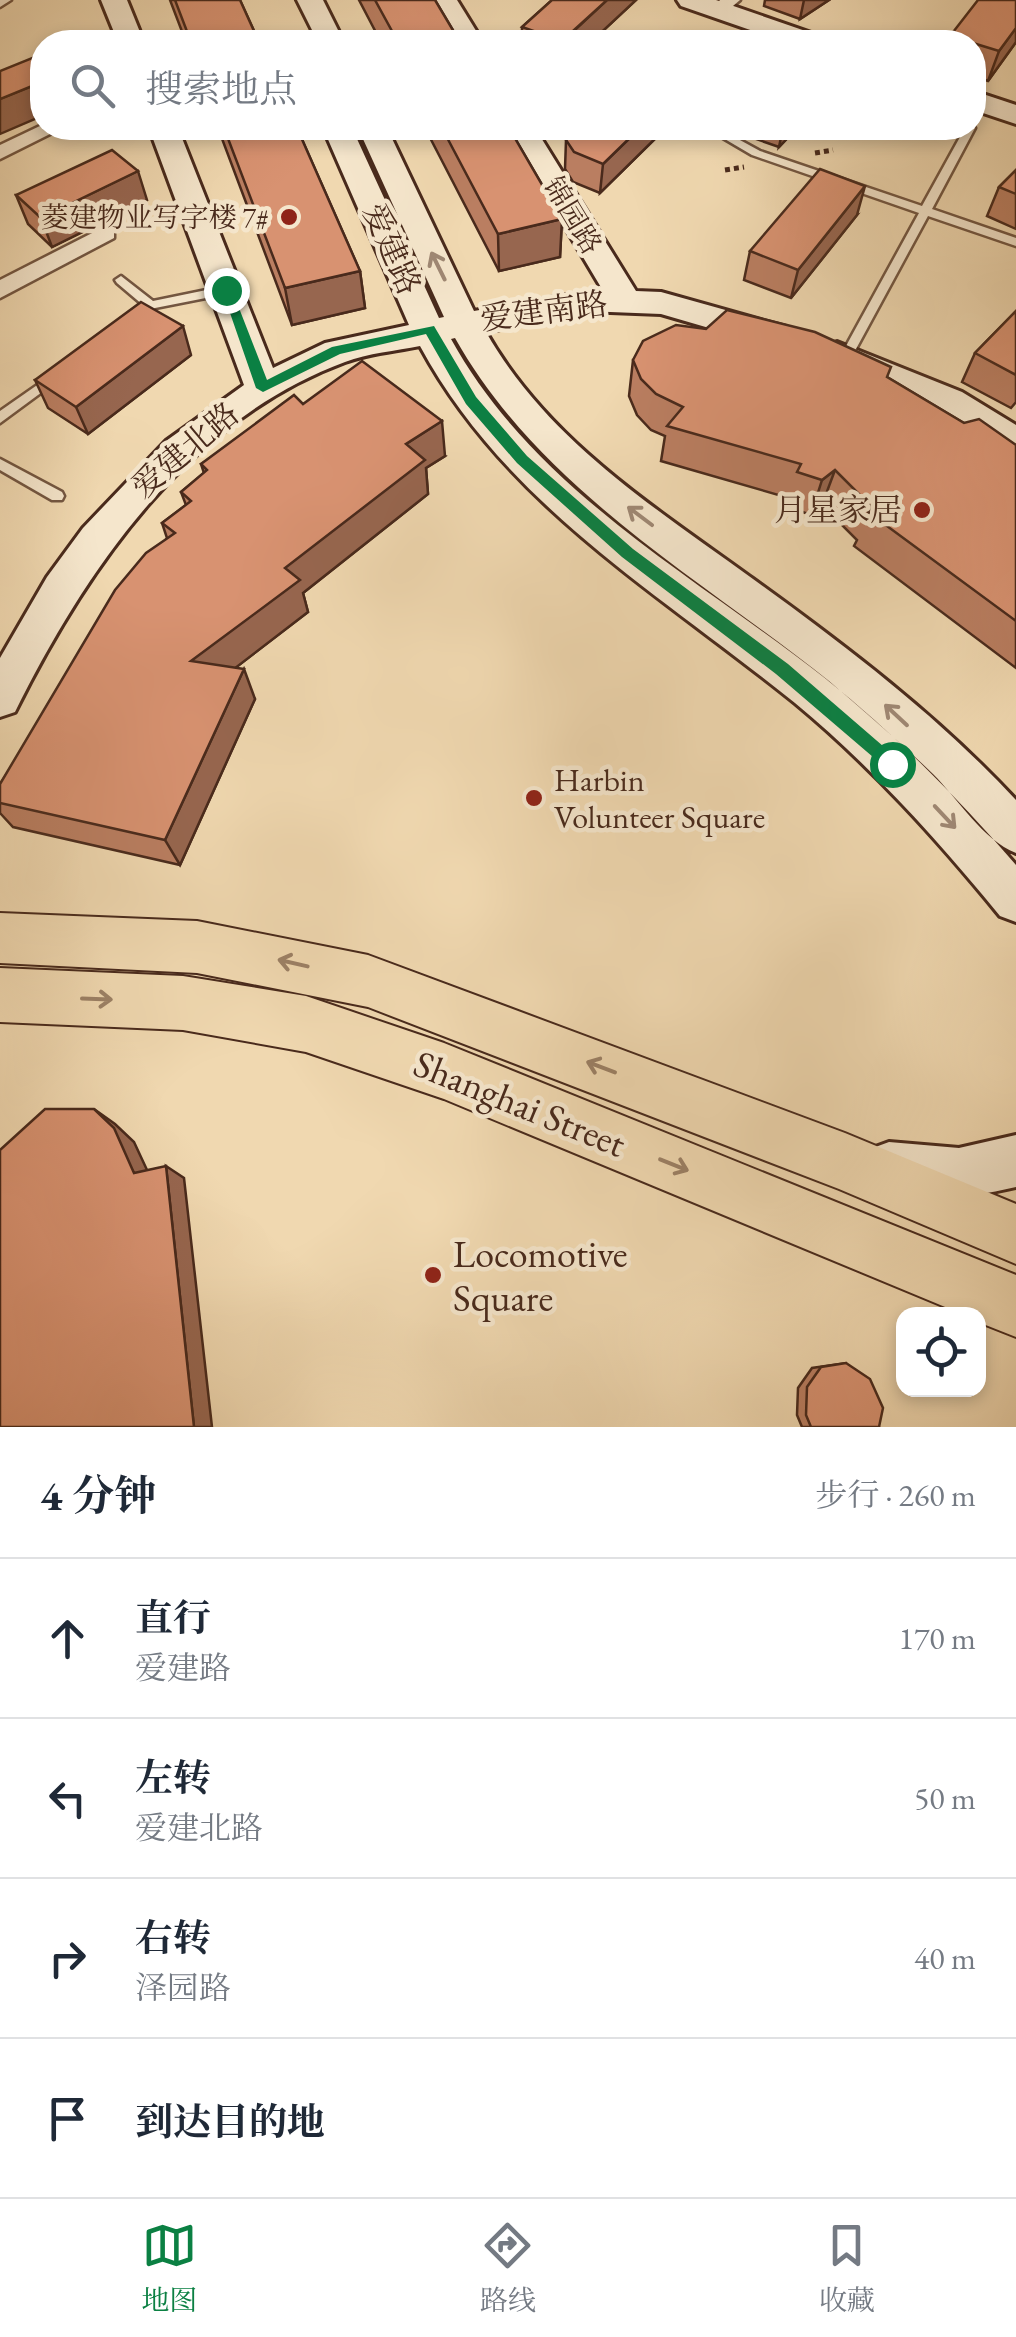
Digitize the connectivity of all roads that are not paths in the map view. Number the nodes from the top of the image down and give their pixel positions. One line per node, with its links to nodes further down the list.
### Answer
1 (114, 0): 6 (main road)
2 (310, 0): 7 (main road)
3 (444, 0): 8 (main road)
4 (690, 0): 5 (main road)
5 (725, 5): 9 (main road)
6 (126, 30)
7 (325, 30)
8 (463, 30)
9 (782, 30)
10 (986, 114): 11 (main road)
11 (1016, 115)
12 (30, 139): 19 (street)
13 (168, 140): 25 (main road)
14 (344, 140): 28 (main road, 爱建路)
15 (377, 140): 28 (main road, 爱建路, one-way to 15)
16 (528, 140): 26 (main road, 锦园路)
17 (733, 140): 20 (lane)
18 (961, 140): 20 (lane)
19 (0, 153)
20 (924, 214): 22 (lane); 30 (lane)
21 (106, 232): 24 (street)
22 (1016, 242)
23 (121, 280): 27 (lane)
24 (0, 290)
25 (226, 290): 27 (lane); 32 (main road)
26 (626, 302): 28 (main road, 爱建南路); 30 (main road, 爱建南路)
27 (151, 305): 29 (lane)
28 (447, 325): 32 (main road, 爱建北路); 38 (main road, 爱建路, one-way to 28); 39 (main road, 爱建路, one-way to 39)
29 (121, 328)
30 (846, 356): 34 (main road, 爱建南路)
31 (60, 373): 33 (lane)
32 (263, 388): 37 (main road, 爱建北路)
33 (0, 418)
34 (1016, 442)
35 (0, 464): 36 (lane)
36 (56, 496)
37 (0, 699)
38 (1016, 832)
39 (1016, 900)
40 (0, 938): 43 (main road, Shanghai Street, one-way to 40)
41 (0, 995): 45 (main road, Shanghai Street, one-way to 45)
42 (1016, 1161): 43 (main road)
43 (845, 1162): 44 (main road, Shanghai Street)
44 (1016, 1234)
45 (1016, 1306)

